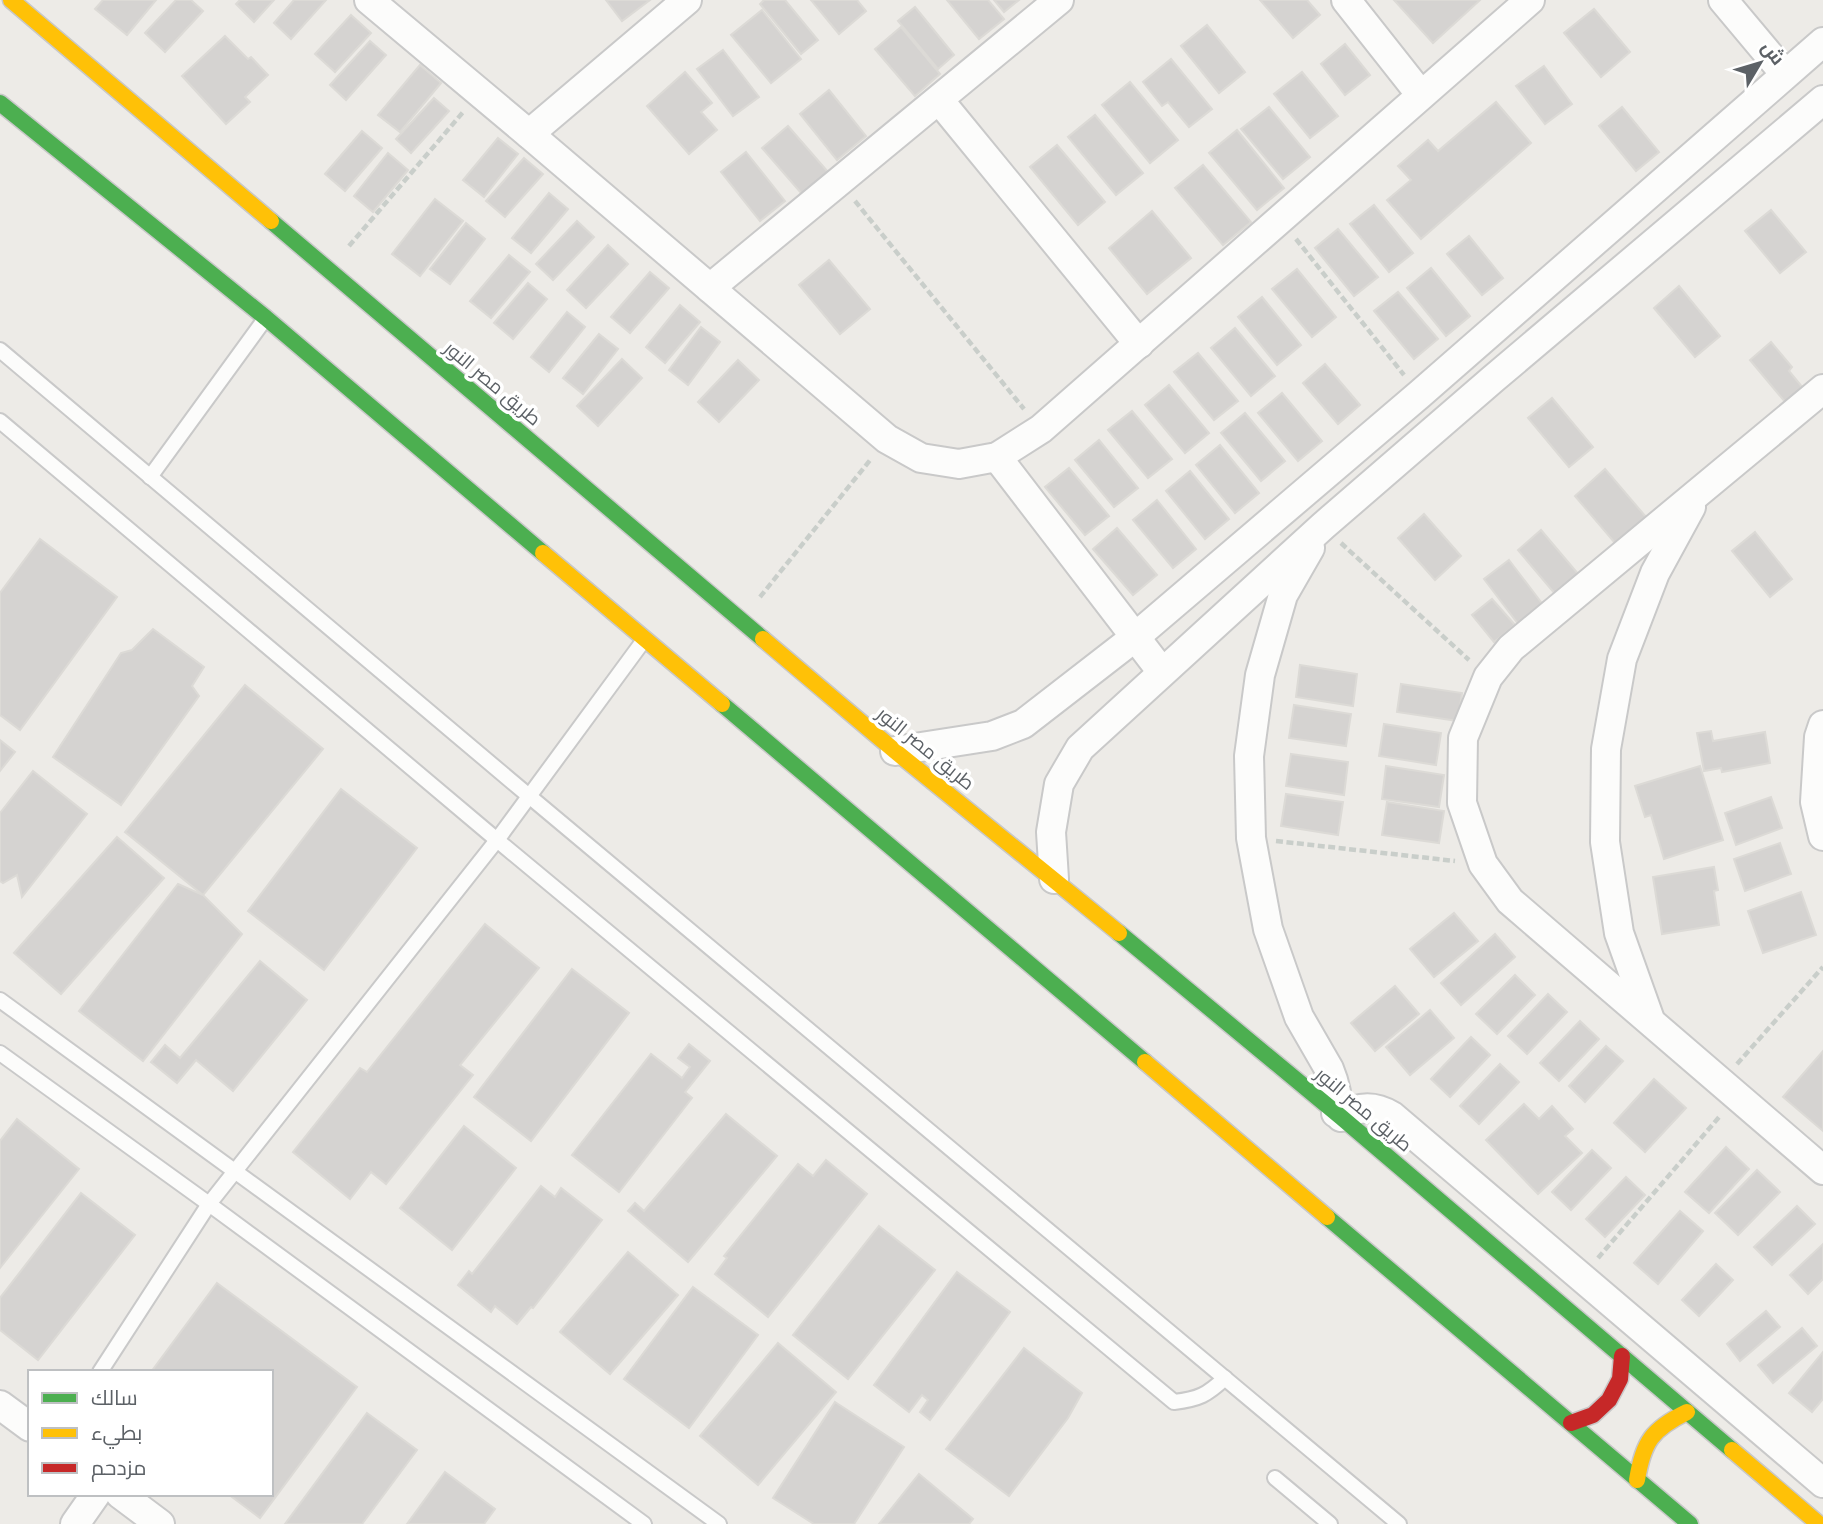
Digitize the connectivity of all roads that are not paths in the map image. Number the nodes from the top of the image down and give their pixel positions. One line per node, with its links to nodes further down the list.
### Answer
1 (11, 0): 31 (street, طريق مصر النور)
2 (369, 0): 14 (street)
3 (687, 0): 14 (street)
4 (1059, 0): 11 (street)
5 (1346, 0): 10 (street)
6 (1530, 0): 10 (street)
7 (1723, 0): 9 (street)
8 (1823, 42): 9 (street)
9 (1785, 74): 19 (street)
10 (1421, 95): 17 (street)
11 (939, 100): 15 (street); 17 (street)
12 (0, 103): 16 (street)
13 (1817, 109): 20 (street)
14 (530, 134): 15 (street)
15 (710, 288): 23 (street)
16 (266, 318): 24 (lane); 28 (street)
17 (1139, 344): 23 (street)
18 (0, 350): 24 (lane)
19 (1468, 351): 20 (street); 27 (street)
20 (1493, 379): 26 (street)
21 (1823, 389): 25 (street)
22 (0, 421): 34 (lane)
23 (997, 457): 27 (street)
24 (150, 477): 32 (lane)
25 (1699, 491): 37 (street); 37 (street)
26 (1322, 526): 29 (street); 39 (street)
27 (1134, 638): 29 (street); 31 (street)
28 (645, 639): 32 (lane); 48 (street)
29 (1162, 672): 35 (street)
30 (1823, 725): 33 (street)
31 (895, 751): 35 (street, طريق مصر النور)
32 (529, 796): 34 (lane); 45 (lane)
33 (1823, 836)
34 (497, 840): 40 (lane); 45 (lane)
35 (1054, 879): 39 (street, طريق مصر النور)
36 (0, 1000): 40 (lane)
37 (1650, 1020): 41 (street)
38 (0, 1054): 42 (lane)
39 (1339, 1115): 43 (street, طريق مصر النور); 52 (street)
40 (234, 1170): 42 (lane); 58 (lane)
41 (1823, 1170)
42 (209, 1204): 44 (lane); 57 (lane)
43 (1622, 1356): 47 (street, طريق مصر النور); 48 (street)
44 (101, 1370)
45 (1225, 1378): 60 (lane)
46 (0, 1405): 49 (street)
47 (1687, 1412): 51 (street); 62 (street, طريق مصر النور)
48 (1571, 1423): 51 (street)
49 (28, 1426)
50 (1275, 1478): 59 (lane)
51 (1637, 1479): 61 (street)
52 (1823, 1483)
53 (95, 1496): 55 (street)
54 (123, 1496): 56 (street)
55 (75, 1524)
56 (160, 1524)
57 (644, 1524)
58 (719, 1524)
59 (1330, 1524)
60 (1399, 1524)
61 (1690, 1524)
62 (1819, 1524)

